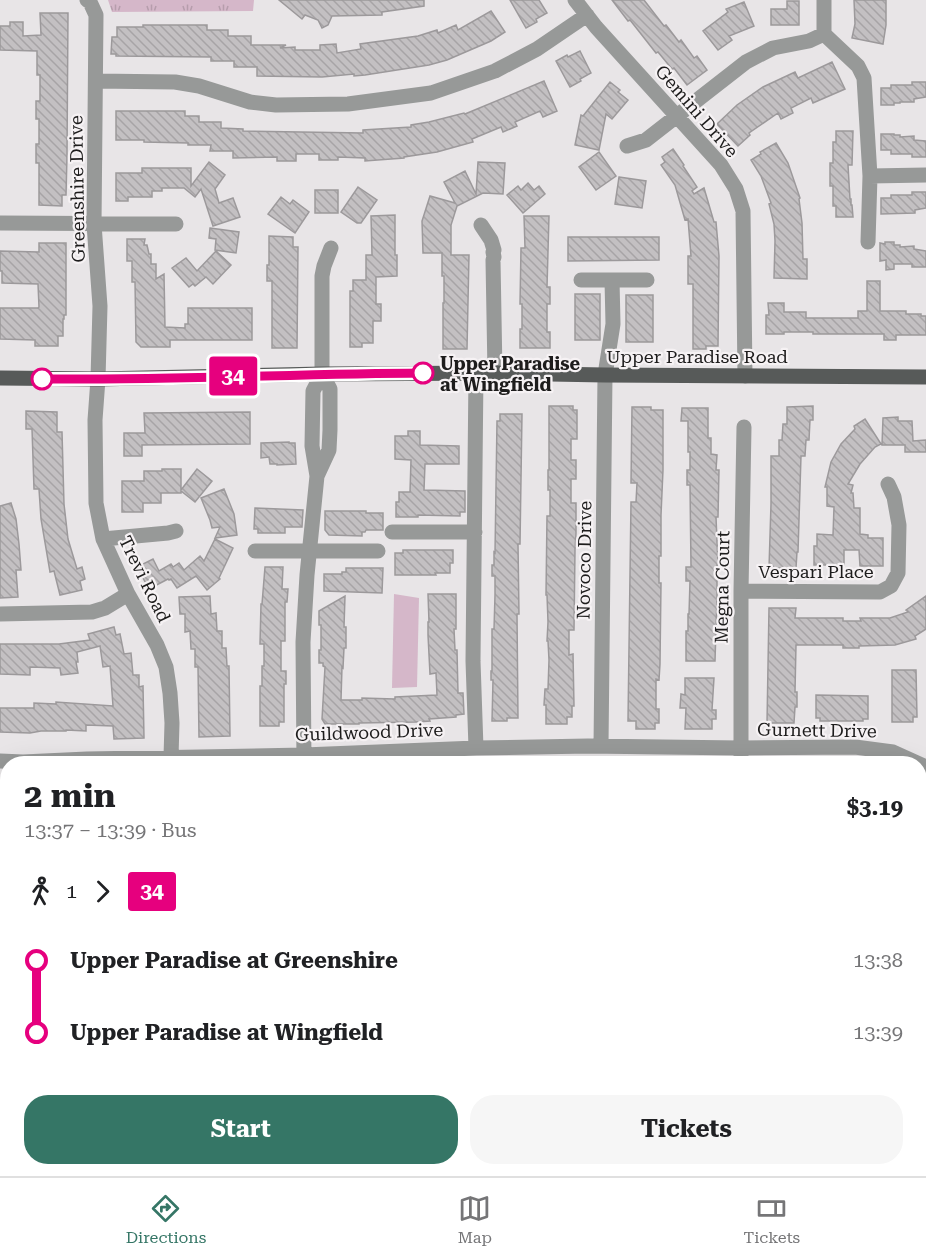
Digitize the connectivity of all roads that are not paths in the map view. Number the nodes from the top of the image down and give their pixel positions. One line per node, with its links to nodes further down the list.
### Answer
1 (87, 0): 6 (street, Greenshire Drive)
2 (575, 0): 4 (street, Gemini Drive)
3 (825, 0): 5 (street)
4 (587, 15): 6 (street); 7 (street, Gemini Drive)
5 (824, 34): 7 (street); 10 (street)
6 (96, 81): 12 (street, Greenshire Drive)
7 (677, 116): 8 (street); 24 (street, Gemini Drive)
8 (627, 146)
9 (926, 175): 10 (street)
10 (870, 176): 15 (street)
11 (0, 223): 12 (street)
12 (94, 224): 13 (street); 27 (street, Greenshire Drive)
13 (176, 224)
14 (481, 225): 20 (street)
15 (868, 242)
16 (331, 248): 22 (street)
17 (581, 280): 18 (street)
18 (612, 280): 19 (street); 23 (street, Novoco Drive)
19 (647, 280)
20 (495, 372): 21 (main road, Upper Paradise Road); 23 (main road, Upper Paradise Road)
21 (476, 373): 22 (main road, Upper Paradise Road); 32 (street)
22 (322, 374): 27 (main road, Upper Paradise Road); 34 (street)
23 (605, 375): 24 (main road, Upper Paradise Road); 40 (street, Novoco Drive)
24 (745, 376): 25 (main road, Upper Paradise Road)
25 (926, 377)
26 (0, 378): 27 (main road, Upper Paradise Road)
27 (98, 379): 33 (street, Trevi Road)
28 (744, 426): 37 (street, Megna Court)
29 (888, 484): 37 (street, Vespari Place)
30 (176, 531): 33 (street)
31 (392, 532): 32 (street)
32 (475, 532): 41 (street)
33 (104, 539): 38 (street, Trevi Road)
34 (310, 550): 35 (street); 36 (street); 43 (street)
35 (255, 551)
36 (378, 551)
37 (741, 591): 45 (street, Megna Court)
38 (128, 594): 39 (street); 42 (street, Trevi Road)
39 (0, 614)
40 (601, 746): 41 (street, Guildwood Drive); 45 (street, Guildwood Drive)
41 (476, 748): 44 (street, Guildwood Drive)
42 (171, 756)
43 (304, 756)
44 (406, 756)
45 (740, 756): 46 (street, Gurnett Drive)
46 (902, 756)

